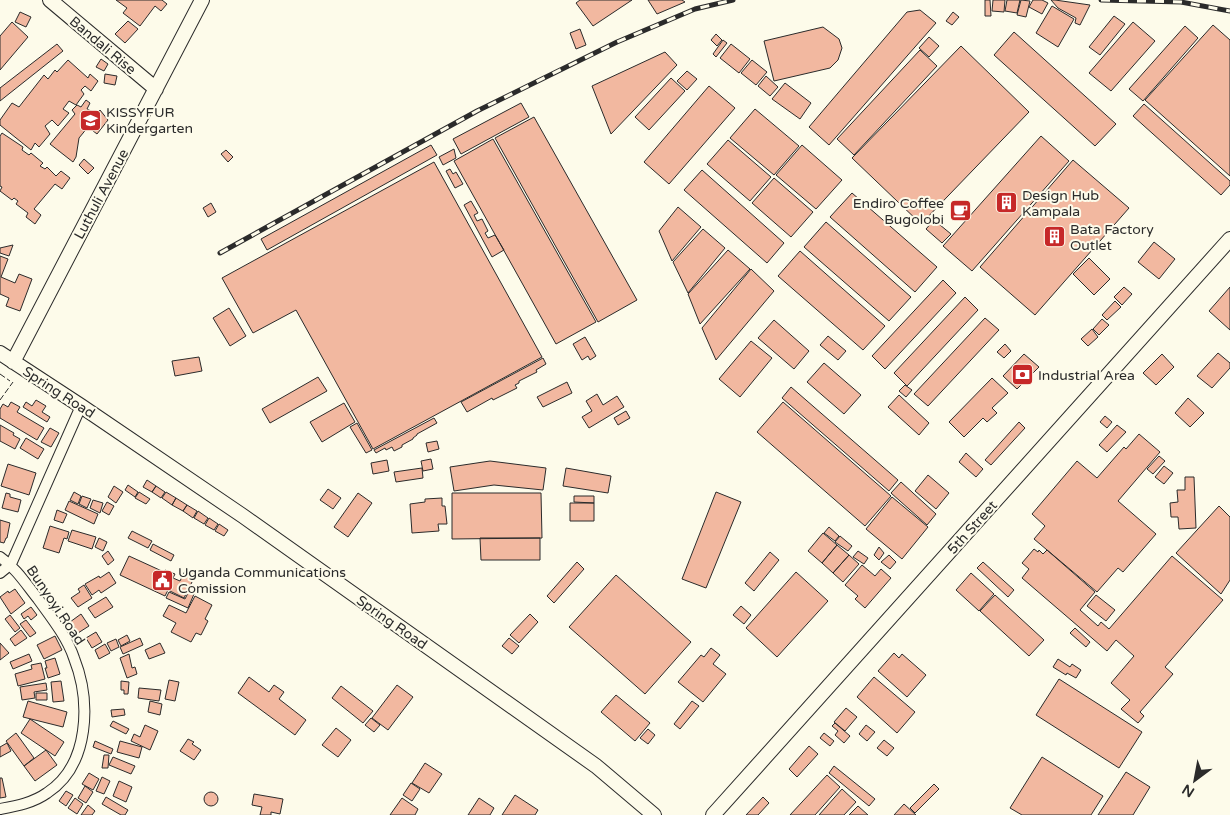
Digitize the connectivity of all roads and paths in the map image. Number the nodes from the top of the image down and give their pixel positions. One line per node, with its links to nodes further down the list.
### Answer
1 (50, 0): 3 (street, Bandali Rise)
2 (202, 0): 3 (street, Luthuli Avenue)
3 (156, 89): 6 (street, Luthuli Avenue)
4 (1230, 239): 13 (street, 5th Street)
5 (0, 353): 6 (street, Spring Road)
6 (13, 362): 7 (street, Spring Road)
7 (81, 406): 9 (street); 12 (street, Spring Road)
8 (0, 557): 9 (street, Bunyoyi Road)
9 (11, 564): 10 (street); 11 (street, Bunyoyi Road)
10 (0, 573)
11 (0, 809)
12 (654, 815)
13 (713, 815)

